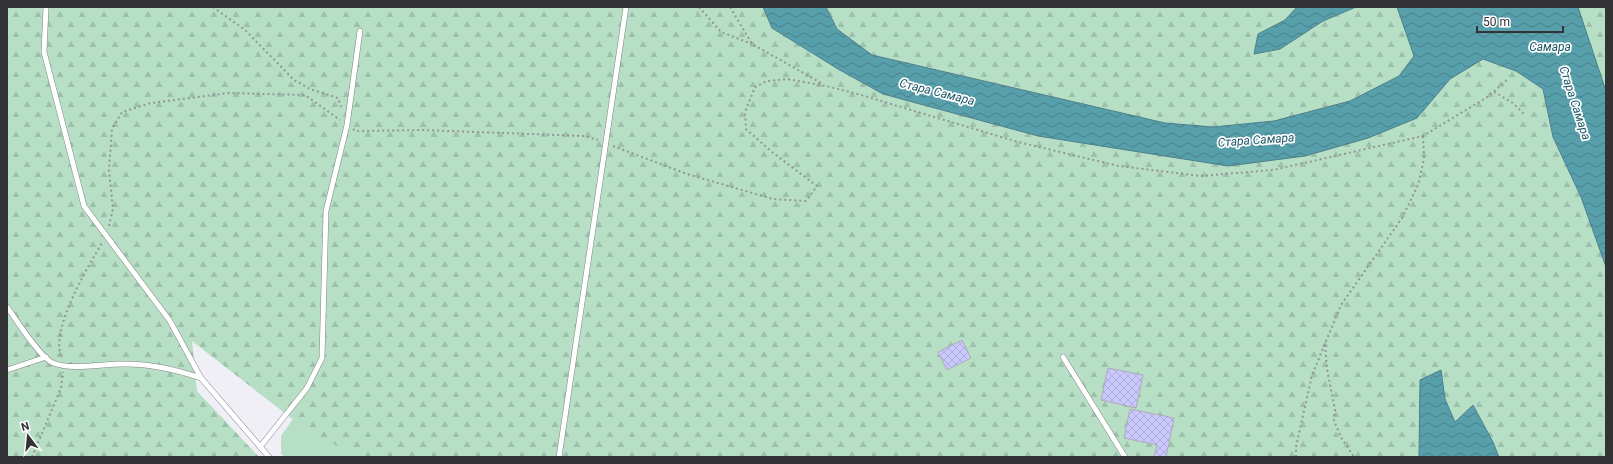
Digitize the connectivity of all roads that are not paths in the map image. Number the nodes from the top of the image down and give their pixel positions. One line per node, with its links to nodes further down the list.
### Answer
1 (46, 7): 8 (lane)
2 (626, 7): 11 (lane)
3 (360, 31): 9 (lane)
4 (7, 307): 5 (lane)
5 (46, 357): 7 (lane); 8 (lane)
6 (1063, 357): 12 (lane)
7 (7, 370)
8 (201, 378): 9 (lane)
9 (260, 447): 10 (lane)
10 (269, 457)
11 (559, 457)
12 (1125, 457)

